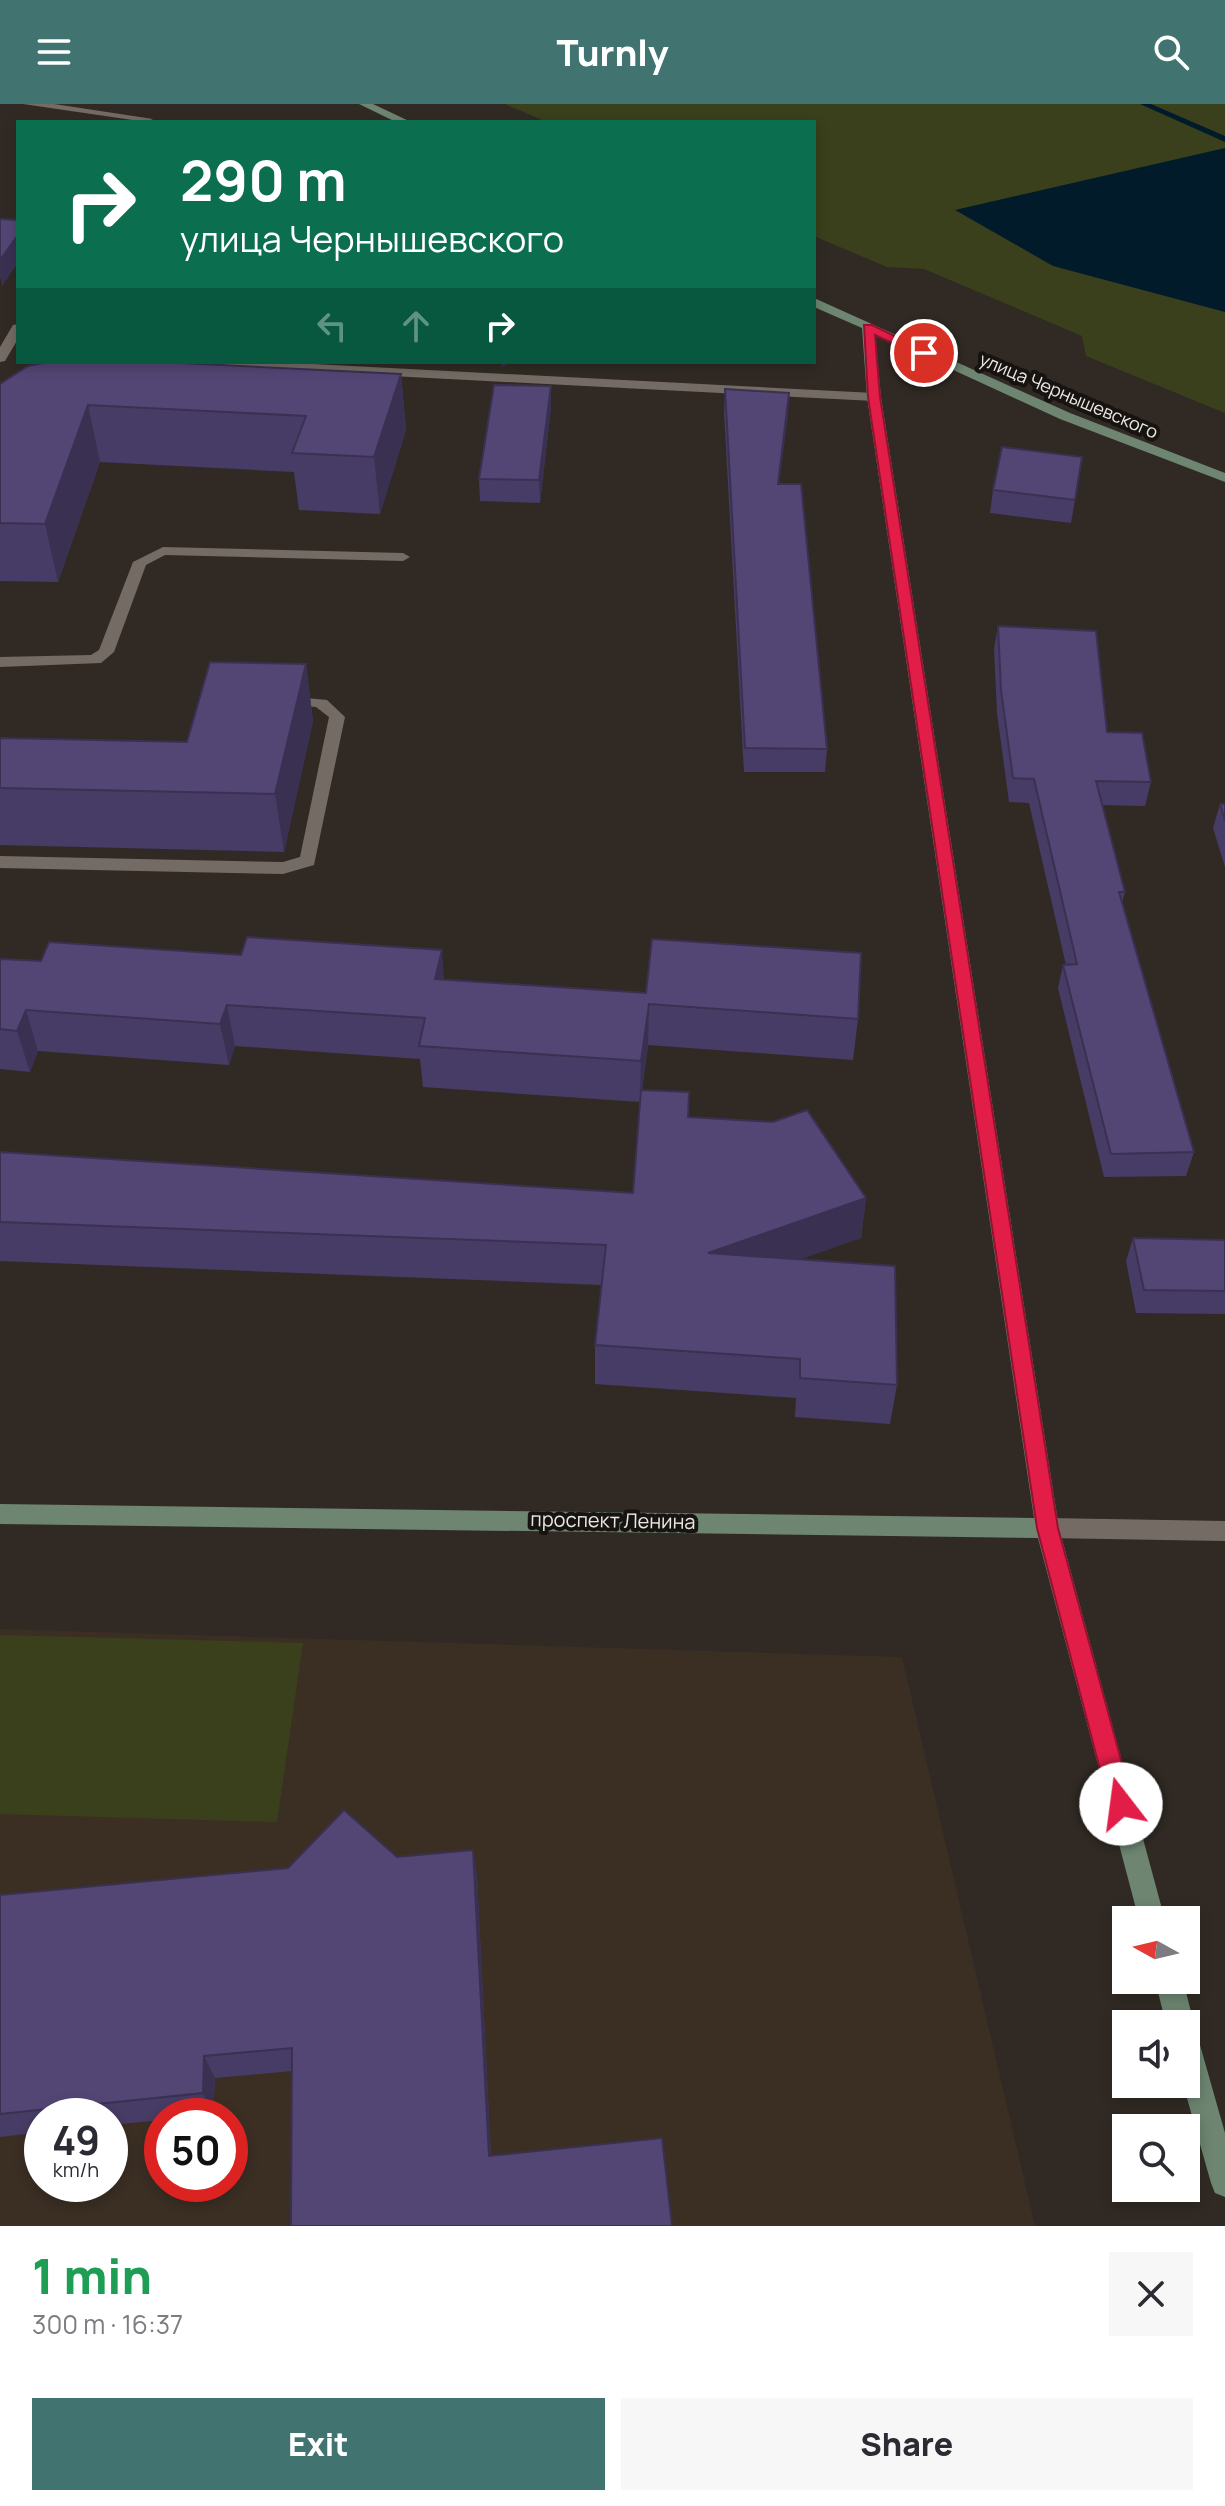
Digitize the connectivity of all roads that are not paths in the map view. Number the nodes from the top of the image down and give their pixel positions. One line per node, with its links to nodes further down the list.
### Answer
1 (28, 104): 3 (street)
2 (364, 104): 4 (main road)
3 (149, 118)
4 (400, 120)
5 (816, 303): 6 (main road, улица Чернышевского)
6 (868, 328): 10 (main road); 11 (main road, улица Чернышевского)
7 (16, 331): 8 (street)
8 (1, 354)
9 (238, 364): 10 (street)
10 (874, 397): 17 (main road)
11 (1225, 478)
12 (403, 557): 13 (street)
13 (0, 662)
14 (263, 700): 15 (street)
15 (0, 862)
16 (0, 1514): 17 (main road, проспект Ленина)
17 (1047, 1528): 18 (street, проспект Ленина); 19 (main road)
18 (1225, 1531)
19 (1148, 1906)
20 (1200, 2095): 21 (main road)
21 (1225, 2183)

